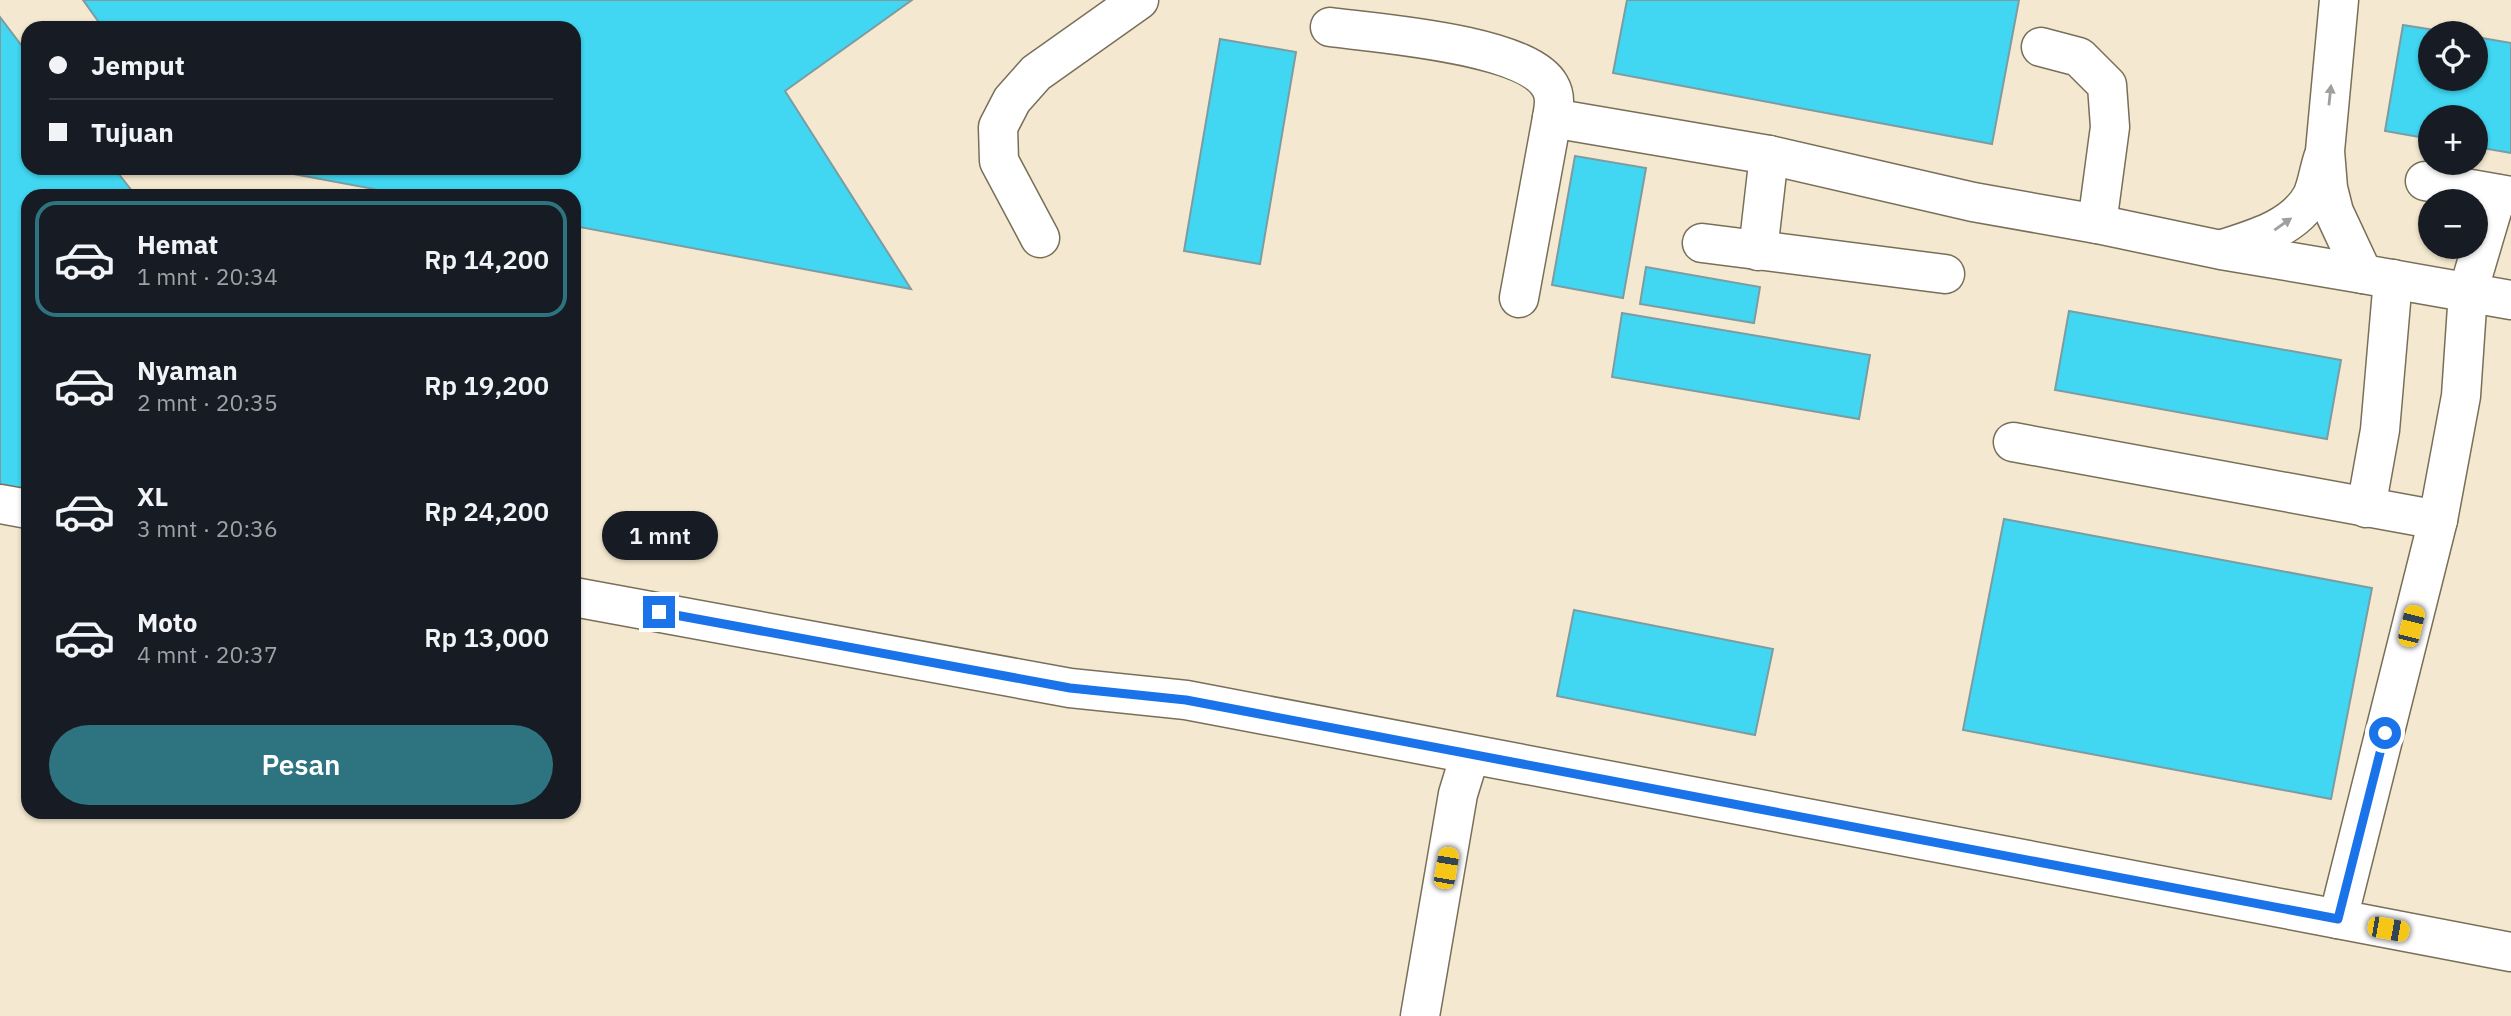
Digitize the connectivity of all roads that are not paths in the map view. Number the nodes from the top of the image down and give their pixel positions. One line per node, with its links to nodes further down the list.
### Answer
1 (1139, 0): 11 (lane)
2 (2339, 0): 6 (lane, one-way to 2)
3 (1330, 27): 5 (lane)
4 (2041, 47): 10 (lane)
5 (1552, 118): 7 (lane); 18 (lane)
6 (2325, 151): 13 (lane, one-way to 6); 16 (lane)
7 (1769, 155): 10 (lane); 14 (lane)
8 (2425, 181): 9 (lane)
9 (2504, 195): 17 (lane)
10 (2097, 224): 13 (lane)
11 (1040, 238)
12 (1702, 243): 14 (lane)
13 (2221, 250): 16 (lane)
14 (1758, 251): 15 (lane)
15 (1945, 274)
16 (2378, 277): 17 (lane); 23 (lane)
17 (2468, 292): 19 (lane); 24 (lane)
18 (1519, 299)
19 (2511, 300)
20 (2013, 442): 23 (lane)
21 (0, 504): 22 (lane)
22 (21, 508)
23 (2366, 508): 24 (lane)
24 (2438, 520): 27 (lane)
25 (581, 598): 26 (lane)
26 (1470, 755): 27 (lane); 29 (lane)
27 (2338, 919): 28 (lane)
28 (2511, 952)
29 (1420, 1016)

